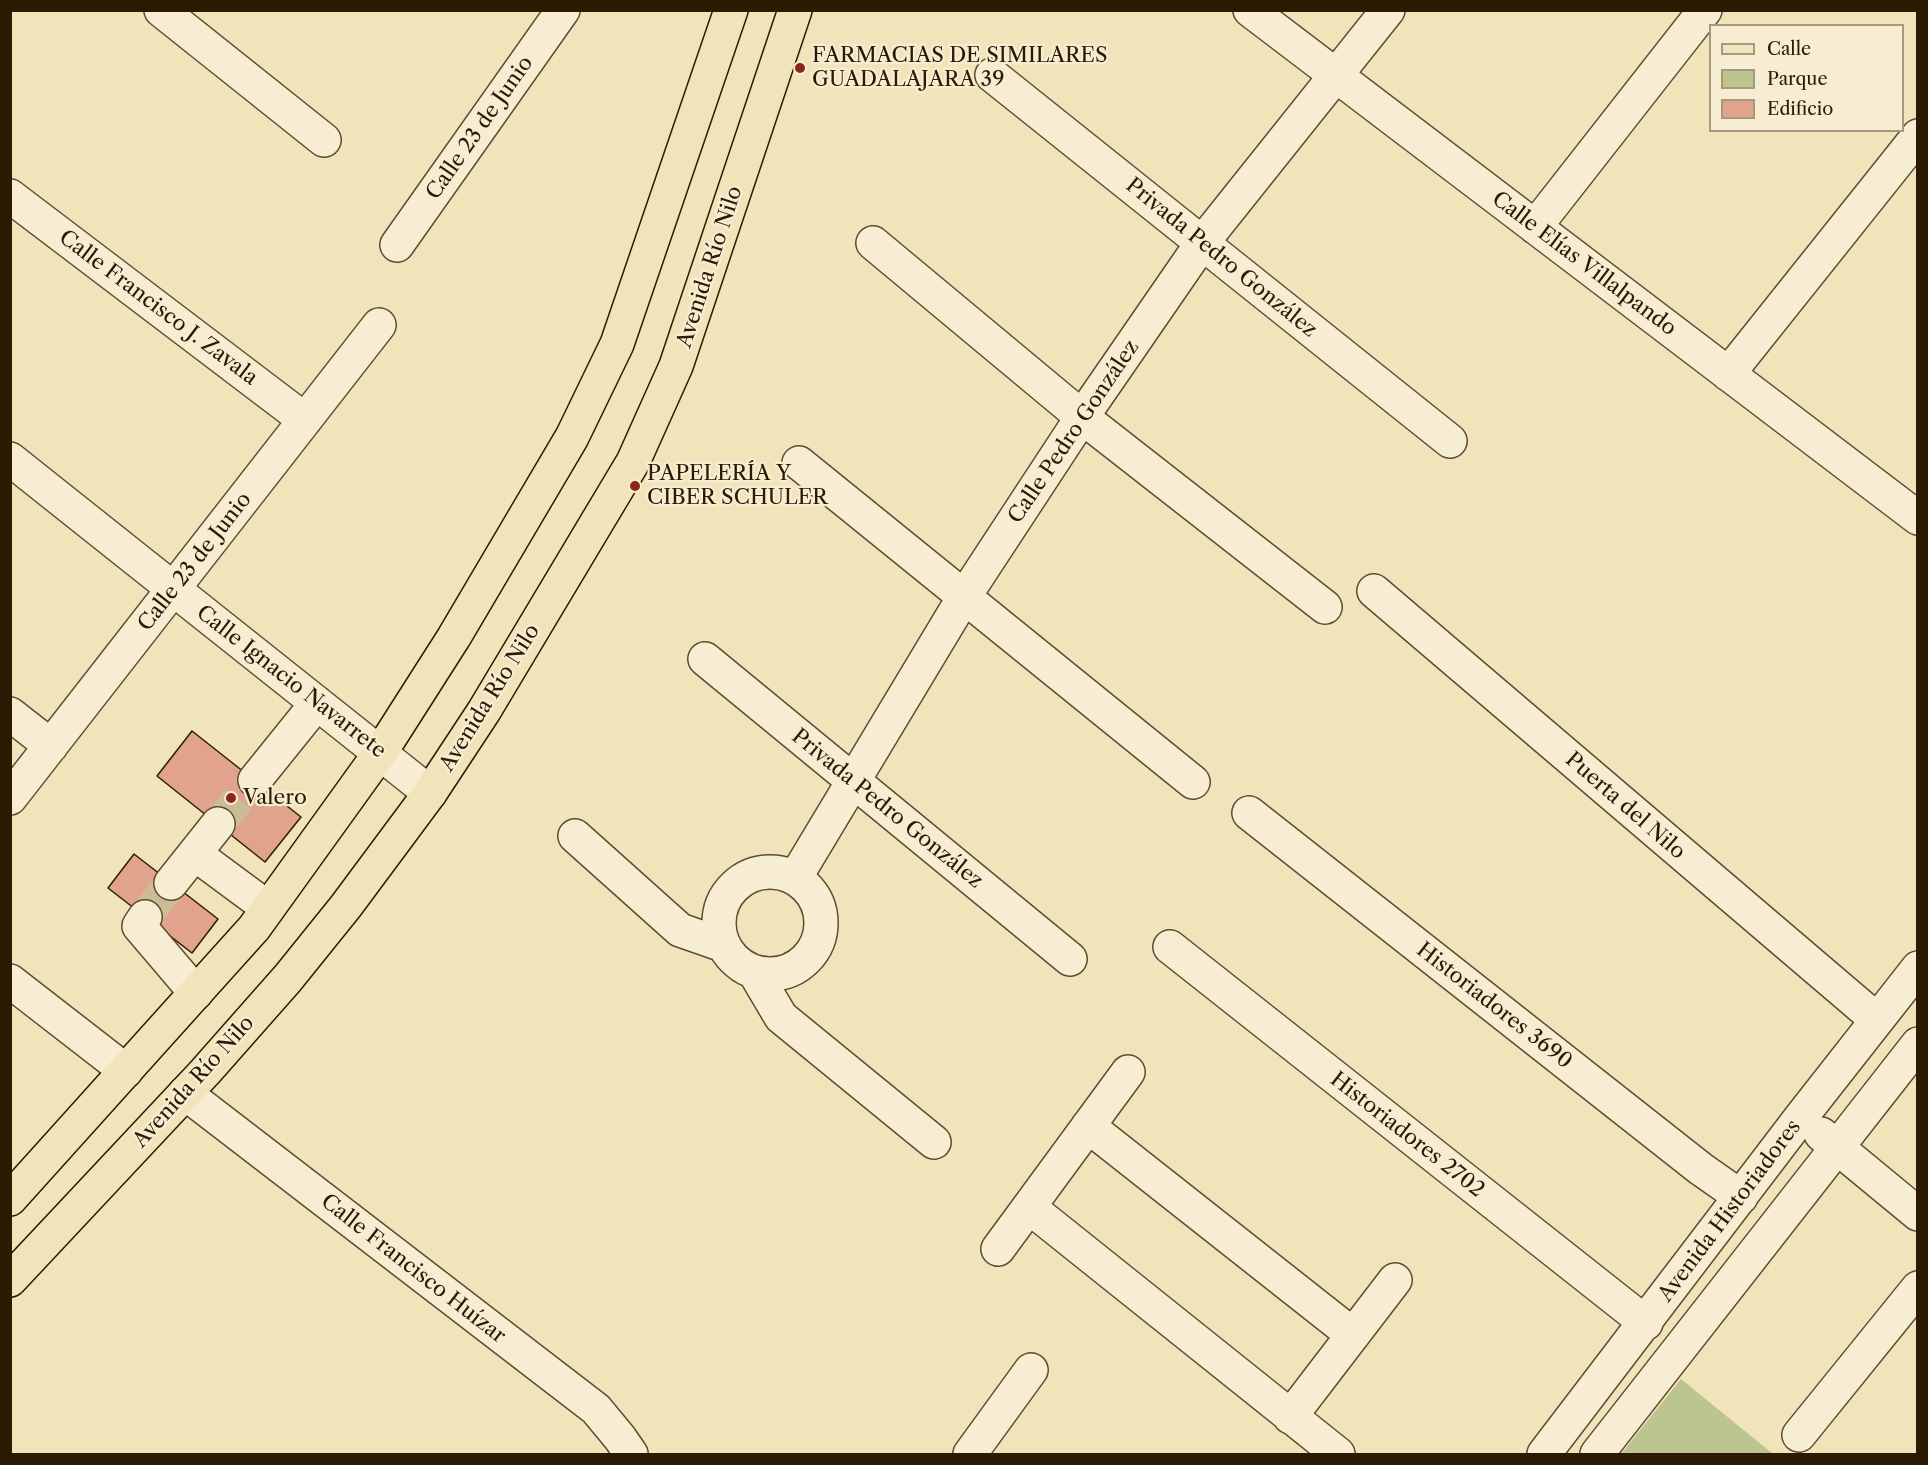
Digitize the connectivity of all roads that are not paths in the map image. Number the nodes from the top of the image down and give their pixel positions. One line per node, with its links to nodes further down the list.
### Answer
1 (161, 10): 11 (street)
2 (562, 10): 16 (street, Calle 23 de Junio)
3 (731, 10): 33 (main road)
4 (795, 10): 37 (main road, Avenida Río Nilo)
5 (1250, 10): 9 (street, Calle Elías Villalpando)
6 (1388, 10): 9 (street, Calle Pedro González)
7 (1705, 10): 13 (street)
8 (992, 75): 15 (street, Privada Pedro González)
9 (1337, 76): 13 (street, Calle Elías Villalpando); 15 (street, Calle Pedro González)
10 (1917, 136): 18 (street)
11 (324, 140)
12 (10, 196): 20 (street, Calle Francisco J. Zavala)
13 (1535, 227): 18 (street, Calle Elías Villalpando)
14 (873, 243): 19 (street)
15 (1202, 243): 19 (street, Calle Pedro González); 21 (street, Privada Pedro González)
16 (397, 245)
17 (379, 325): 20 (street, Calle 23 de Junio)
18 (1728, 374): 24 (street, Calle Elías Villalpando)
19 (1082, 417): 27 (street, Calle Pedro González); 28 (street)
20 (305, 420): 25 (street, Calle 23 de Junio)
21 (1450, 441)
22 (10, 459): 25 (street, Calle Ignacio Navarrete)
23 (799, 463): 27 (street)
24 (1917, 518)
25 (173, 589): 30 (street, Calle Ignacio Navarrete); 32 (street, Calle 23 de Junio)
26 (1374, 591): 54 (street, Puerta del Nilo)
27 (964, 597): 35 (street, Calle Pedro González); 36 (street)
28 (1325, 607)
29 (705, 659): 35 (street, Privada Pedro González)
30 (317, 703): 33 (street, Calle Ignacio Navarrete); 34 (street)
31 (10, 714): 32 (street)
32 (51, 746): 38 (street, Calle 23 de Junio)
33 (380, 753): 37 (street, Calle Ignacio Navarrete); 45 (main road)
34 (255, 780)
35 (853, 782): 43 (street, Calle Pedro González); 49 (street, Privada Pedro González)
36 (1193, 782)
37 (430, 793): 58 (main road, Avenida Río Nilo)
38 (10, 798)
39 (1249, 813): 63 (street, Historiadores 3690)
40 (218, 824): 42 (street)
41 (575, 836): 47 (street)
42 (195, 854): 44 (street); 45 (street)
43 (795, 878): 47 (street); 51 (street)
44 (171, 883)
45 (268, 908): 53 (main road)
46 (145, 916): 53 (street)
47 (723, 945): 51 (street)
48 (1170, 947): 71 (street, Historiadores 2702)
49 (1070, 959)
50 (1917, 968): 54 (street, Avenida Historiadores)
51 (755, 973): 61 (street)
52 (10, 981): 56 (street)
53 (196, 993): 56 (main road)
54 (1877, 1020): 59 (street, Avenida Historiadores)
55 (1917, 1044): 62 (street, Avenida Historiadores)
56 (126, 1071): 64 (main road)
57 (1128, 1072): 60 (street)
58 (185, 1093): 68 (main road, Avenida Río Nilo); 76 (street, Calle Francisco Huízar)
59 (1801, 1117): 62 (street); 63 (street, Avenida Historiadores)
60 (1088, 1126): 65 (street); 72 (street)
61 (934, 1142)
62 (1836, 1147): 66 (street); 80 (street, Avenida Historiadores)
63 (1741, 1197): 71 (street, Avenida Historiadores)
64 (10, 1199)
65 (1029, 1207): 67 (street); 74 (street)
66 (1917, 1214)
67 (998, 1249)
68 (10, 1280)
69 (1395, 1280): 72 (street)
70 (1917, 1288): 75 (street)
71 (1646, 1323): 79 (street, Avenida Historiadores)
72 (1353, 1335): 74 (street)
73 (1031, 1370): 77 (street)
74 (1290, 1417): 78 (street)
75 (1799, 1435)
76 (631, 1455)
77 (970, 1455)
78 (1338, 1455)
79 (1544, 1455)
80 (1597, 1455)

